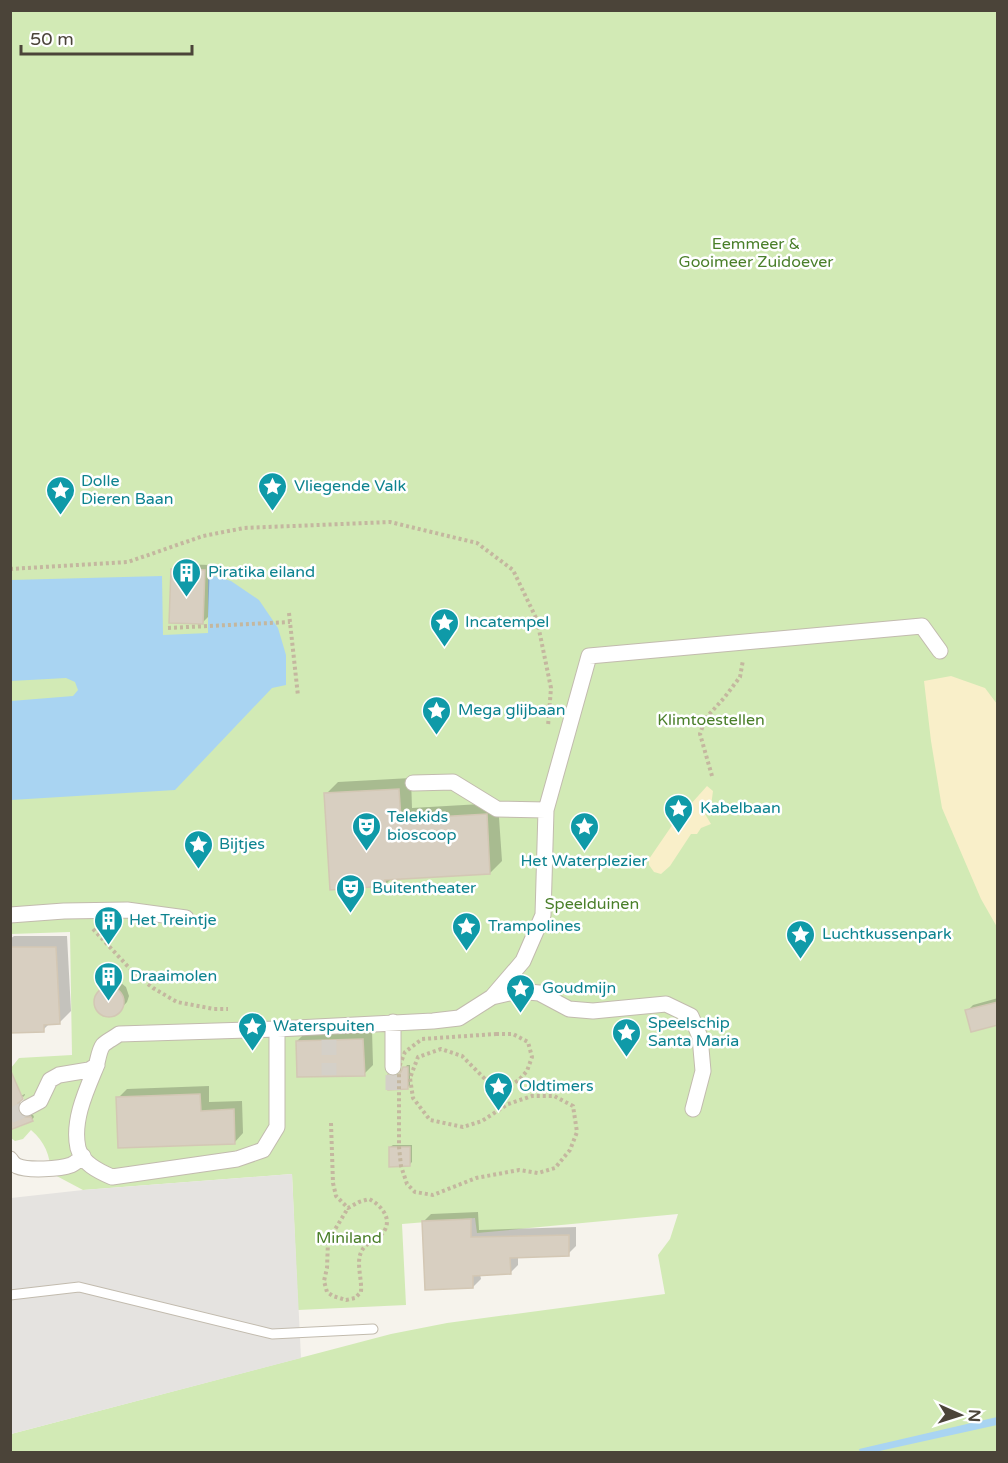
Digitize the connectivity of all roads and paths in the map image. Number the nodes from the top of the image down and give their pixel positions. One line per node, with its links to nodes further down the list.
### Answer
1 (10, 569): 8 (path)
2 (288, 613): 3 (path)
3 (290, 622): 4 (path); 7 (path)
4 (168, 628)
5 (745, 642): 6 (street); 9 (path); 11 (street)
6 (940, 651)
7 (298, 696)
8 (548, 730)
9 (712, 776)
10 (413, 783): 11 (street)
11 (546, 810): 15 (street)
12 (10, 915): 13 (street)
13 (186, 918)
14 (89, 925): 16 (path)
15 (492, 997): 17 (street); 22 (street)
16 (235, 1010)
17 (393, 1022): 18 (street); 20 (street)
18 (277, 1029): 19 (street); 25 (street)
19 (97, 1065): 21 (street); 25 (street)
20 (393, 1067)
21 (27, 1108)
22 (693, 1109)
23 (430, 1120): 23 (path)
24 (331, 1123): 27 (path)
25 (83, 1156): 26 (street)
26 (10, 1159)
27 (348, 1208): 27 (path)
28 (10, 1294): 29 (lane)
29 (373, 1329)

